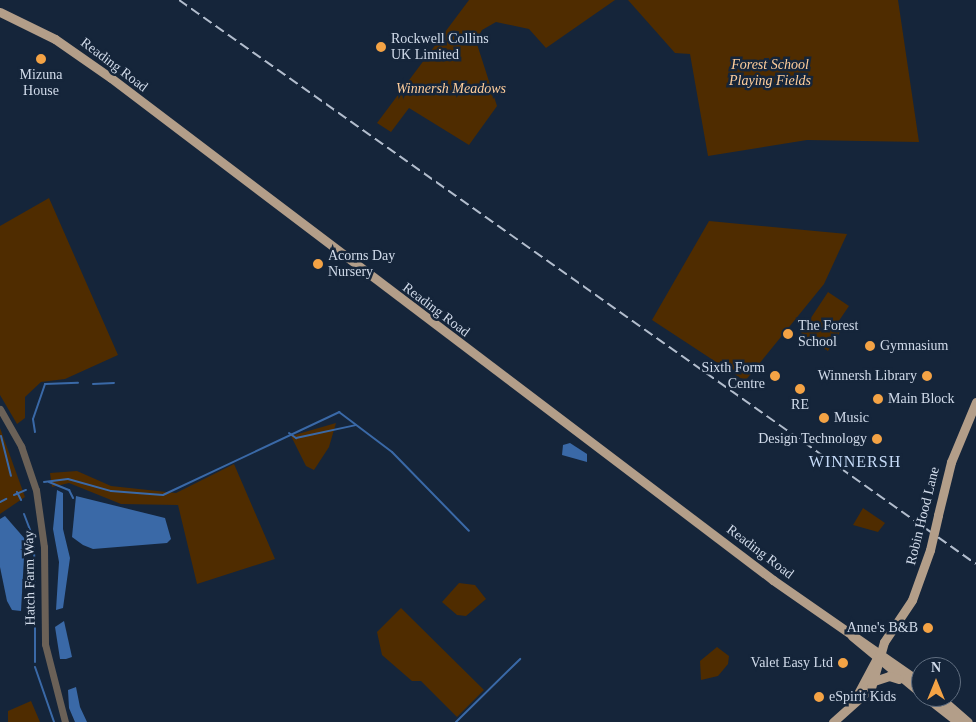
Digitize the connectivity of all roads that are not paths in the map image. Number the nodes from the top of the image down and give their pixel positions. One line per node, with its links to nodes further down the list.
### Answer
1 (0, 12): 5 (main road, Reading Road)
2 (976, 402): 4 (main road, Robin Hood Lane, bridge)
3 (0, 409): 14 (street, Hatch Farm Way)
4 (888, 635): 6 (main road); 7 (main road, Robin Hood Lane)
5 (852, 636): 6 (main road, Reading Road); 7 (main road, Reading Road)
6 (863, 640): 7 (main road, Reading Road)
7 (879, 657): 8 (main road, Reading Road); 9 (main road); 10 (main road, Reading Road); 13 (main road)
8 (911, 677)
9 (874, 681): 10 (main road); 13 (main road)
10 (909, 683)
11 (939, 707): 16 (main road)
12 (951, 707): 17 (main road)
13 (843, 715): 15 (main road)
14 (65, 722)
15 (833, 722)
16 (958, 722)
17 (968, 722)

